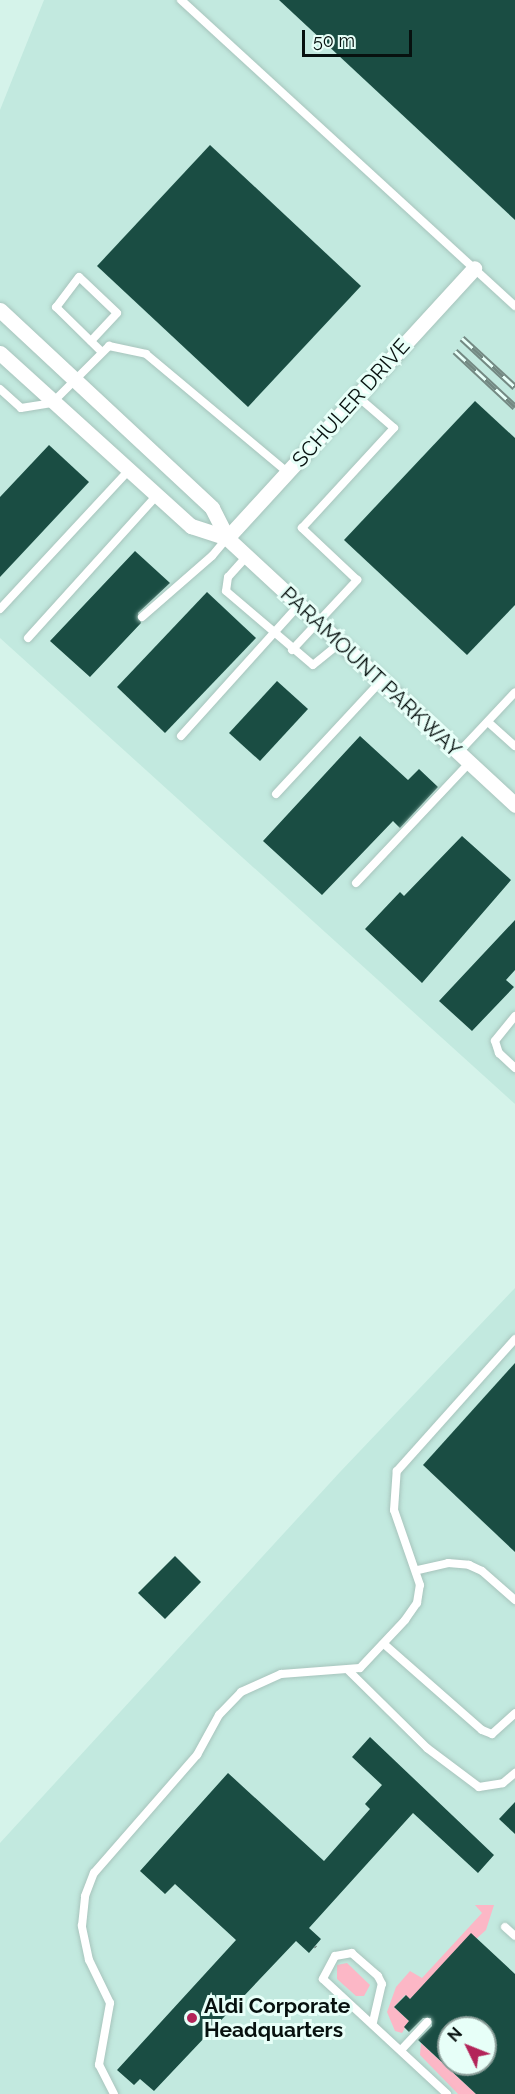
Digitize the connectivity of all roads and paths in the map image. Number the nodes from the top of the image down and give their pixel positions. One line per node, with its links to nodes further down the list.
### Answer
1 (181, 0): 2 (lane)
2 (474, 268): 3 (lane); 10 (street, SCHULER DRIVE)
3 (515, 306)
4 (0, 310): 8 (street, PARAMOUNT PARKWAY)
5 (91, 341): 5 (lane); 6 (lane)
6 (102, 352): 8 (lane); 13 (lane)
7 (0, 353): 11 (street, PARAMOUNT PARKWAY)
8 (74, 381): 11 (lane); 15 (street, PARAMOUNT PARKWAY)
9 (0, 389): 11 (lane)
10 (357, 396): 13 (street, SCHULER DRIVE); 20 (lane)
11 (52, 403): 12 (street, PARAMOUNT PARKWAY)
12 (130, 469): 14 (street, PARAMOUNT PARKWAY); 18 (lane)
13 (287, 472): 15 (street, SCHULER DRIVE)
14 (158, 494): 15 (street, PARAMOUNT PARKWAY); 22 (lane)
15 (227, 538): 16 (street, PARAMOUNT PARKWAY); 19 (lane)
16 (247, 556): 17 (street, PARAMOUNT PARKWAY); 21 (lane)
17 (299, 605): 20 (street, PARAMOUNT PARKWAY); 21 (lane)
18 (0, 609)
19 (142, 617)
20 (318, 623): 23 (street, PARAMOUNT PARKWAY); 24 (lane)
21 (274, 633): 24 (lane); 28 (lane)
22 (28, 638)
23 (340, 643): 24 (lane); 25 (street, PARAMOUNT PARKWAY)
24 (292, 650)
25 (381, 681): 30 (street, PARAMOUNT PARKWAY); 31 (lane)
26 (515, 692): 27 (lane)
27 (488, 722): 29 (lane); 30 (lane)
28 (181, 736)
29 (515, 746)
30 (464, 758): 32 (street, PARAMOUNT PARKWAY); 33 (lane)
31 (276, 794)
32 (515, 805)
33 (356, 883)
34 (515, 1016): 35 (lane)
35 (515, 1068)
36 (515, 1339): 37 (lane)
37 (418, 1570): 38 (lane); 39 (lane)
38 (515, 1600)
39 (384, 1644): 40 (lane); 41 (lane)
40 (349, 1671): 42 (lane); 48 (lane)
41 (515, 1713)
42 (515, 1773)
43 (505, 1927): 44 (lane)
44 (515, 1936)
45 (373, 2022): 45 (lane); 47 (lane)
46 (427, 2022): 47 (lane)
47 (402, 2049): 49 (lane)
48 (114, 2094)
49 (447, 2094)

